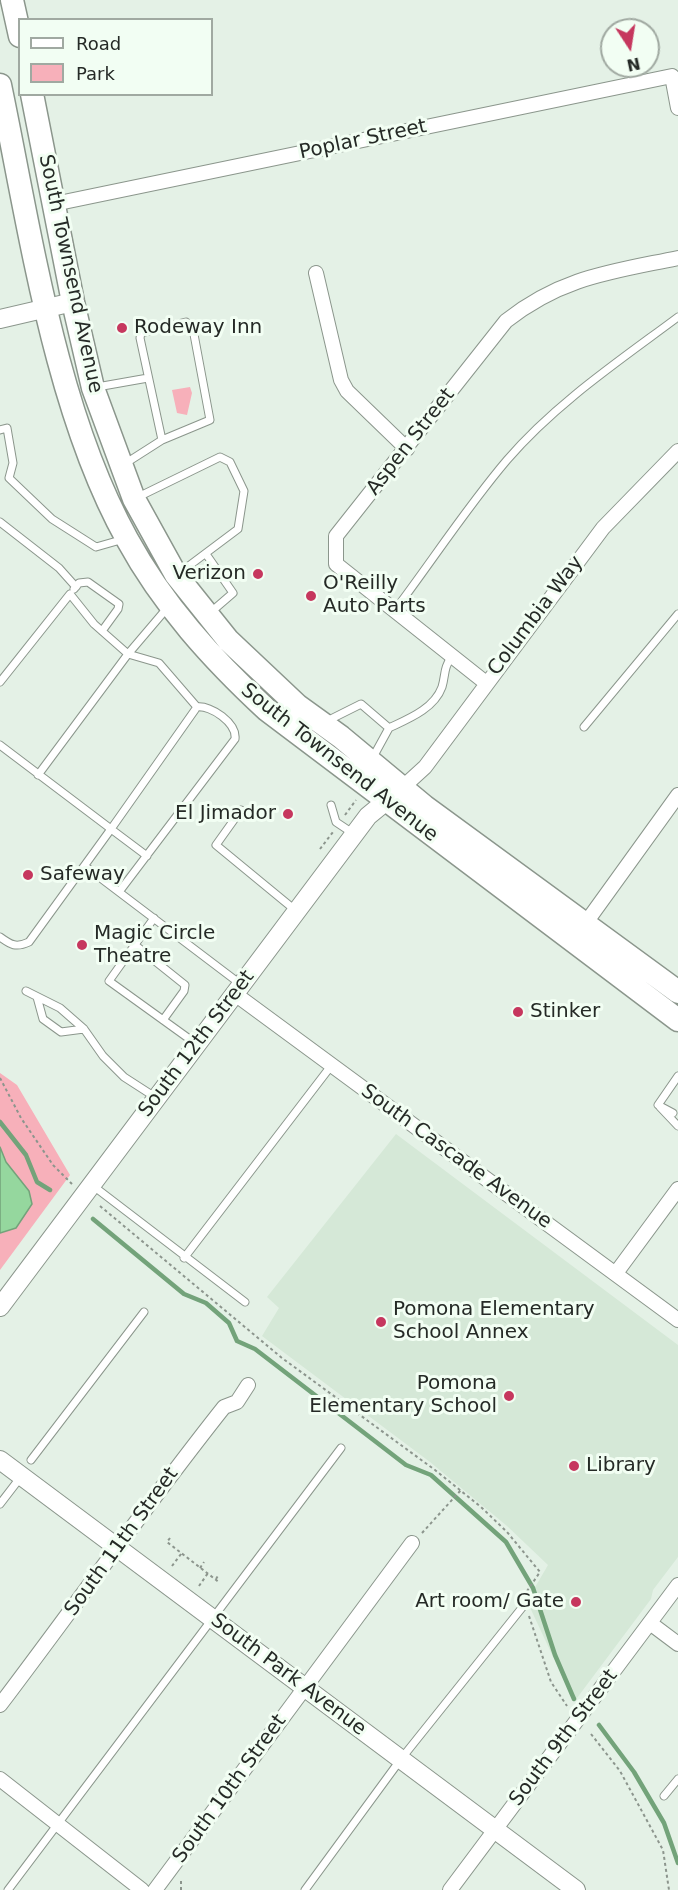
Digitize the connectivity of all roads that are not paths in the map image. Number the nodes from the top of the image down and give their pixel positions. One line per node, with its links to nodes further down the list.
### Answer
1 (12, 0): 2 (highway)
2 (18, 27)
3 (0, 85): 10 (highway, South Townsend Avenue)
4 (32, 96): 6 (highway, South Townsend Avenue)
5 (678, 108): 6 (street, Poplar Street)
6 (54, 204): 9 (highway, South Townsend Avenue)
7 (678, 258): 17 (street, Aspen Street)
8 (316, 273): 17 (street)
9 (73, 303): 10 (street); 14 (highway, South Townsend Avenue)
10 (47, 308): 12 (street); 22 (highway, South Townsend Avenue)
11 (678, 317): 28 (lane)
12 (0, 319)
13 (148, 378): 14 (lane); 16 (lane); 16 (lane)
14 (93, 388): 19 (highway, South Townsend Avenue)
15 (0, 430): 22 (lane)
16 (162, 440): 19 (lane)
17 (407, 449): 28 (street, Aspen Street)
18 (678, 451): 35 (street, Columbia Way)
19 (121, 466): 20 (highway, South Townsend Avenue)
20 (134, 499): 23 (lane); 24 (highway, South Townsend Avenue)
21 (0, 522): 25 (lane)
22 (126, 538): 27 (highway, South Townsend Avenue)
23 (206, 554): 24 (lane); 30 (lane)
24 (176, 575): 30 (highway, South Townsend Avenue)
25 (76, 587): 26 (lane); 31 (lane)
26 (70, 594): 31 (lane); 34 (lane)
27 (170, 605): 32 (lane); 43 (highway, South Townsend Avenue)
28 (395, 610): 33 (street, Aspen Street)
29 (678, 614): 38 (lane)
30 (207, 616): 37 (highway, South Townsend Avenue)
31 (102, 631): 32 (lane)
32 (128, 654): 36 (lane); 42 (lane)
33 (453, 655): 35 (street, Aspen Street); 39 (lane)
34 (0, 682)
35 (486, 683): 43 (street, Columbia Way)
36 (197, 707): 47 (lane); 49 (lane)
37 (322, 723): 39 (lane); 41 (highway, South Townsend Avenue)
38 (584, 727)
39 (389, 728): 41 (lane)
40 (0, 745): 42 (lane)
41 (371, 761): 43 (highway, South Townsend Avenue)
42 (38, 775): 47 (lane)
43 (393, 795): 48 (street, South 12th Street); 54 (highway, South Townsend Avenue); 62 (highway, South Townsend Avenue)
44 (678, 795): 54 (street)
45 (331, 805): 48 (lane)
46 (241, 810): 52 (lane)
47 (111, 829): 49 (lane); 50 (lane)
48 (354, 834): 52 (street, South 12th Street)
49 (147, 856): 51 (lane)
50 (86, 867): 51 (lane); 55 (lane)
51 (119, 892): 53 (lane)
52 (297, 912): 57 (street, South 12th Street)
53 (154, 918): 56 (lane); 57 (lane)
54 (585, 924): 59 (highway, South Townsend Avenue)
55 (0, 937)
56 (135, 945): 61 (lane); 61 (lane)
57 (238, 989): 64 (street, South 12th Street); 65 (street, South Cascade Avenue)
58 (26, 991): 60 (lane)
59 (678, 992)
60 (37, 997): 63 (lane); 63 (lane)
61 (163, 1020): 64 (lane)
62 (678, 1020)
63 (84, 1029): 67 (lane)
64 (197, 1045): 67 (street, South 12th Street)
65 (331, 1066): 73 (lane); 74 (street, South Cascade Avenue)
66 (678, 1076): 68 (lane)
67 (157, 1098): 71 (street, South 12th Street)
68 (658, 1105): 69 (lane); 70 (lane)
69 (673, 1113)
70 (678, 1126)
71 (84, 1186): 73 (lane); 76 (street, South 12th Street)
72 (678, 1189): 74 (street)
73 (184, 1258): 75 (lane)
74 (616, 1273): 78 (street, South Cascade Avenue)
75 (245, 1302)
76 (0, 1307)
77 (144, 1312): 82 (lane)
78 (678, 1320)
79 (248, 1385): 85 (street, South 11th Street)
80 (341, 1448): 88 (lane)
81 (0, 1460): 82 (street, South Park Avenue)
82 (26, 1468): 83 (lane); 85 (street, South Park Avenue)
83 (0, 1504)
84 (412, 1543): 91 (street, South 10th Street)
85 (118, 1548): 88 (street, South Park Avenue); 92 (street, South 11th Street)
86 (678, 1586): 89 (street, South 9th Street)
87 (525, 1604): 93 (lane)
88 (211, 1618): 91 (street, South Park Avenue); 97 (lane)
89 (650, 1623): 90 (street); 98 (street, South 9th Street)
90 (678, 1644)
91 (305, 1688): 93 (street, South Park Avenue); 101 (street, South 10th Street)
92 (0, 1705)
93 (401, 1760): 98 (street, South Park Avenue); 102 (lane)
94 (0, 1779): 97 (street)
95 (678, 1779): 96 (lane)
96 (664, 1796)
97 (59, 1823): 99 (lane); 100 (street)
98 (495, 1830): 103 (street, South 9th Street); 104 (street, South Park Avenue)
99 (8, 1890)
100 (142, 1890)
101 (155, 1890)
102 (305, 1890)
103 (450, 1890)
104 (576, 1890)

